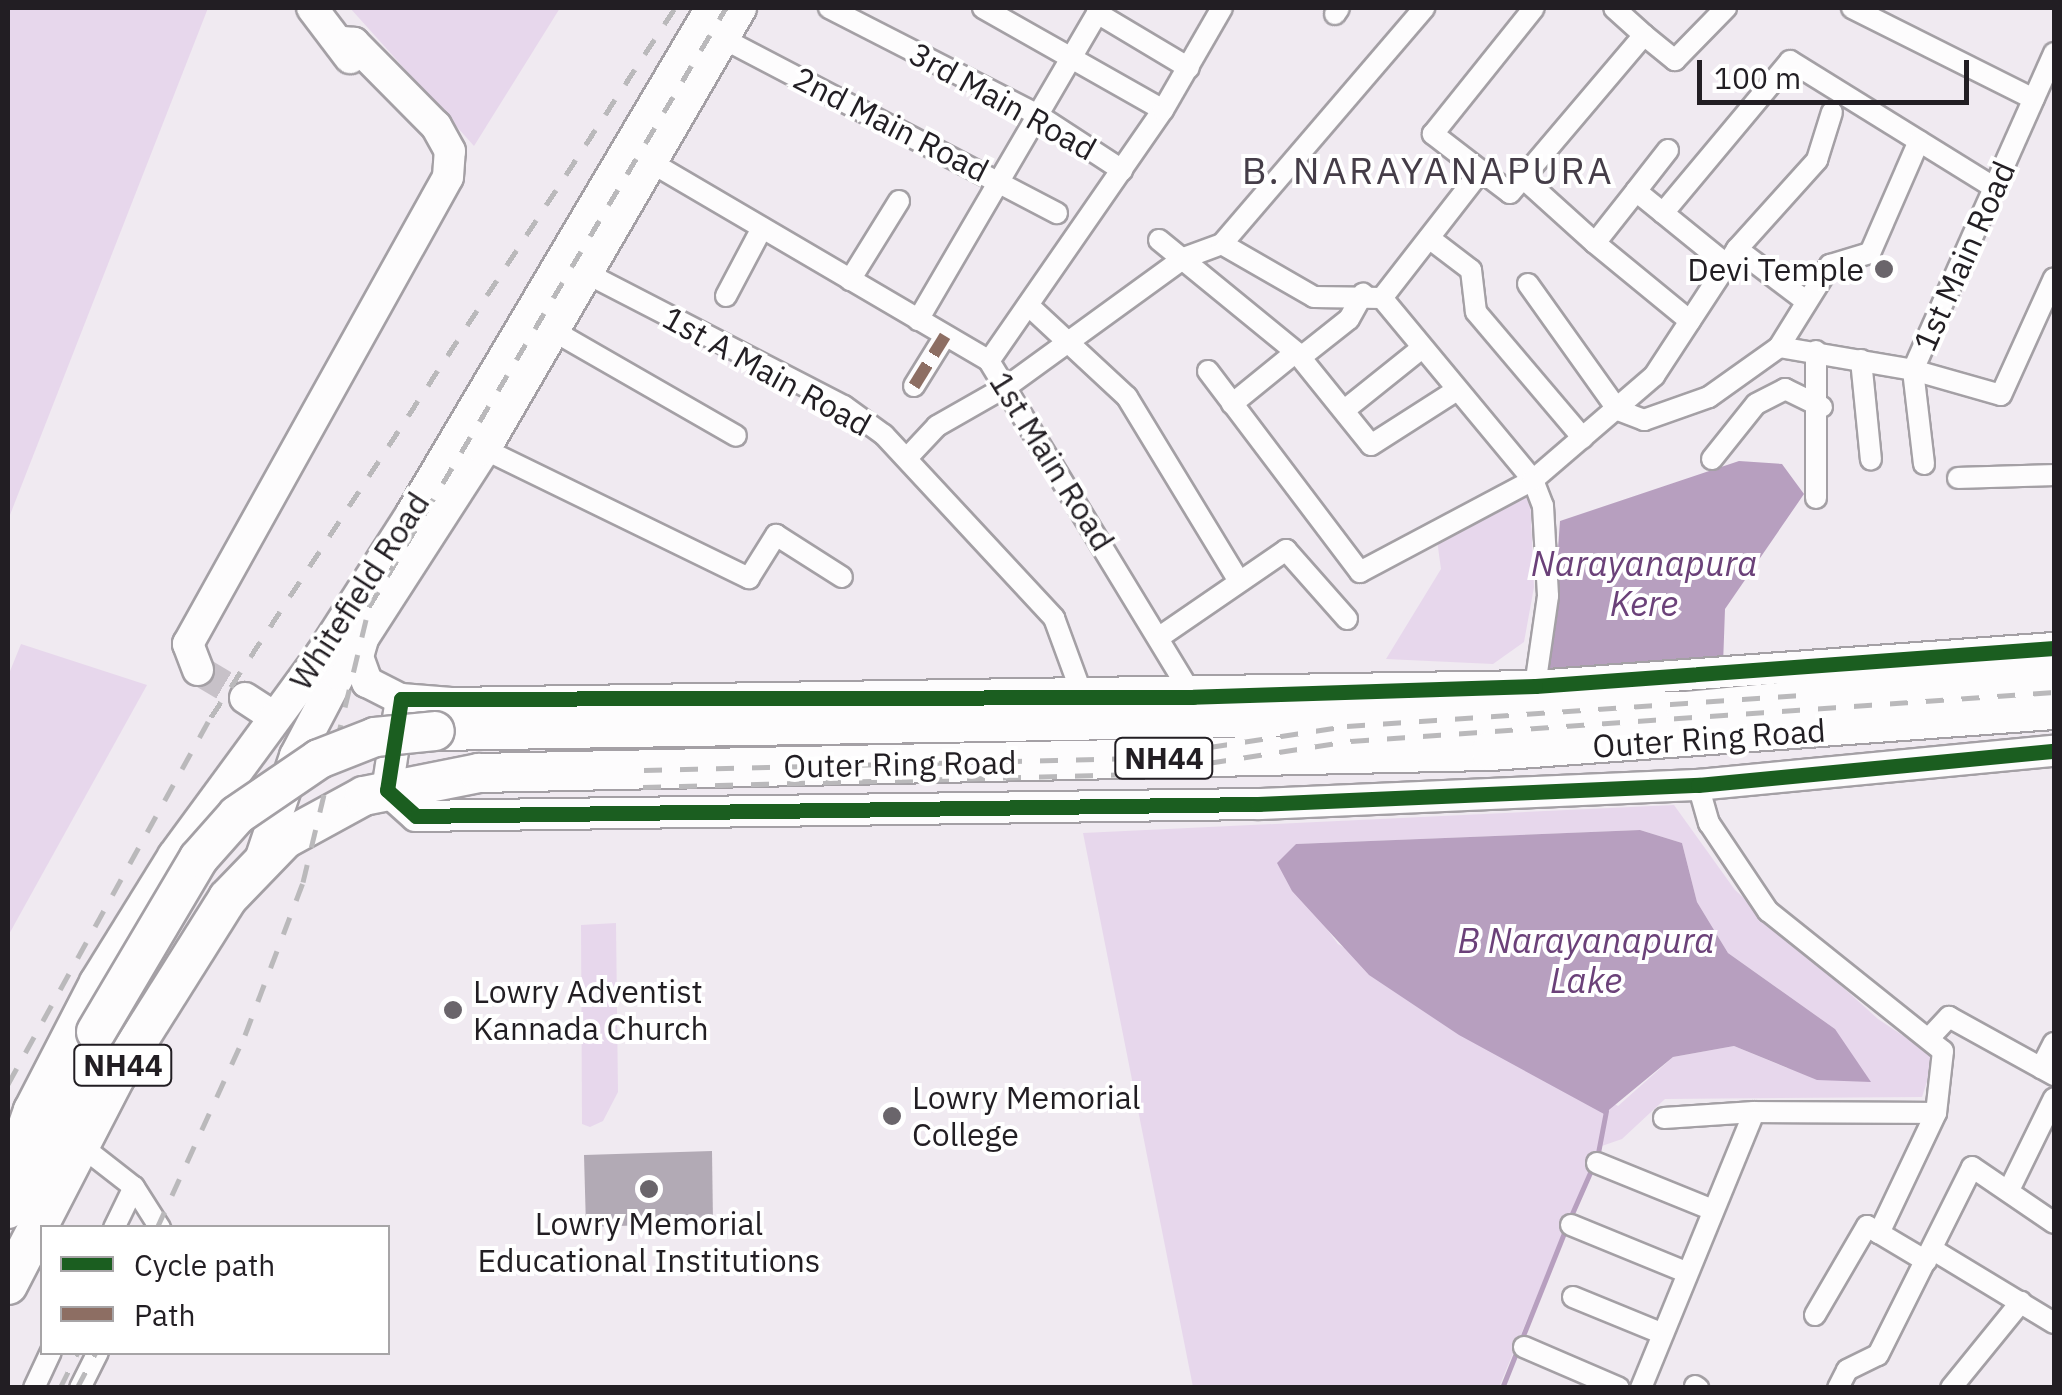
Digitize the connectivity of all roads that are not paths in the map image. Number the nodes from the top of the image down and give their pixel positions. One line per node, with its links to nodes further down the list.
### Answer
1 (312, 8): 37 (street)
2 (740, 8): 12 (main road, Whitefield Road)
3 (828, 8): 19 (street, 3rd Main Road)
4 (983, 8): 14 (street)
5 (1222, 8): 15 (street)
6 (1424, 8): 36 (street)
7 (1534, 8): 24 (street)
8 (1726, 8): 11 (street)
9 (1852, 8): 16 (street)
10 (1098, 10): 14 (street); 15 (street)
11 (1632, 18): 25 (street)
12 (717, 23): 22 (main road, Whitefield Road); 26 (street, 2nd Main Road); 92 (main road, Whitefield Road)
13 (2054, 53): 16 (street, 1st Main Road)
14 (1070, 60): 17 (street); 19 (street)
15 (1190, 68): 17 (street)
16 (2034, 99): 27 (street, 1st Main Road)
17 (1163, 110): 23 (street)
18 (1832, 112): 38 (street)
19 (1036, 114): 23 (street, 3rd Main Road); 26 (street)
20 (1918, 141): 27 (street); 31 (street); 46 (street)
21 (1668, 150): 28 (street)
22 (647, 160): 32 (street, 1st Main Road); 40 (main road, Whitefield Road)
23 (1122, 170): 47 (street)
24 (1481, 171): 25 (street); 33 (street)
25 (1523, 178): 35 (street)
26 (1002, 181): 30 (street, 2nd Main Road); 48 (street)
27 (1995, 188): 59 (street, 1st Main Road)
28 (1636, 191): 31 (street); 35 (street)
29 (899, 201): 42 (street)
30 (1058, 213)
31 (1663, 213): 38 (street)
32 (762, 228): 42 (street, 1st Main Road); 44 (street)
33 (1430, 238): 45 (street); 69 (street)
34 (1158, 240): 39 (street)
35 (1594, 243): 49 (street)
36 (1222, 244): 39 (street); 45 (street)
37 (407, 251): 37 (street)
38 (1732, 257): 46 (street); 49 (street)
39 (1184, 258): 52 (street); 56 (street)
40 (588, 274): 50 (main road, Whitefield Road); 71 (street, 1st A Main Road)
41 (2054, 278): 59 (street)
42 (850, 280): 48 (street, 1st Main Road)
43 (1528, 284): 67 (street)
44 (726, 296)
45 (1372, 296): 54 (street); 56 (street)
46 (1803, 299): 53 (street)
47 (1028, 305): 52 (street); 58 (street)
48 (918, 320): 51 (street, 1st Main Road)
49 (1690, 321): 67 (street)
50 (552, 330): 68 (street); 70 (main road, Whitefield Road)
51 (945, 336): 58 (street, 1st Main Road); 62 (street)
52 (1070, 338): 61 (street); 80 (street)
53 (1779, 347): 55 (street, 1st Main Road); 67 (street)
54 (1422, 348): 63 (street); 66 (street)
55 (1816, 351): 57 (street, 1st Main Road); 65 (street)
56 (1298, 354): 64 (street); 66 (street)
57 (1861, 360): 59 (street, 1st Main Road); 73 (street)
58 (988, 361): 61 (street, 1st Main Road)
59 (1913, 370): 74 (street)
60 (1208, 371): 64 (street)
61 (1009, 385): 71 (street); 83 (street, 1st Main Road)
62 (914, 386)
63 (1458, 390): 66 (street); 77 (street)
64 (1232, 404): 77 (street)
65 (1822, 407): 72 (street); 78 (street)
66 (1346, 408)
67 (1618, 410): 69 (street)
68 (736, 436)
69 (1582, 438): 77 (street)
70 (484, 449): 79 (street); 82 (main road, Whitefield Road)
71 (908, 457): 89 (street, 1st A Main Road)
72 (1712, 459)
73 (1871, 460)
74 (1924, 464)
75 (2054, 475): 76 (street)
76 (1958, 478)
77 (1533, 480): 86 (street)
78 (1816, 498)
79 (842, 577)
80 (1239, 581): 81 (street); 83 (street)
81 (1347, 619)
82 (365, 631): 90 (street); 96 (main road, Whitefield Road)
83 (1161, 636): 87 (street, 1st Main Road)
84 (2054, 648): 86 (street)
85 (2054, 675): 109 (highway, Outer Ring Road / NH44, bridge)
86 (1535, 686): 87 (street)
87 (1193, 697): 89 (street)
88 (245, 698): 92 (street)
89 (1083, 698): 90 (street)
90 (401, 700): 95 (street)
91 (2054, 710): 95 (highway, Outer Ring Road / NH44)
92 (274, 717): 106 (main road, Whitefield Road)
93 (2054, 751): 94 (street)
94 (1698, 785): 95 (street); 97 (street)
95 (387, 790): 96 (highway, Outer Ring Road / NH44)
96 (262, 860): 104 (highway, Outer Ring Road / NH44)
97 (1932, 1035): 99 (street); 102 (street)
98 (2054, 1042): 99 (street)
99 (2048, 1072)
100 (2054, 1098): 108 (street)
101 (1754, 1112): 102 (street); 103 (street); 110 (street)
102 (1936, 1113): 115 (street)
103 (1664, 1118)
104 (80, 1145): 107 (street); 118 (highway, Outer Ring Road / NH44)
105 (1598, 1163): 110 (street)
106 (8, 1173)
107 (134, 1188): 112 (street); 113 (street)
108 (2009, 1190): 111 (street); 116 (street)
109 (8, 1209)
110 (1713, 1210): 117 (street)
111 (2054, 1222)
112 (116, 1225)
113 (158, 1225)
114 (1571, 1225): 117 (street)
115 (1879, 1233): 116 (street); 121 (street)
116 (1930, 1256): 120 (street); 131 (street)
117 (1688, 1273): 123 (street)
118 (8, 1285)
119 (1573, 1297): 123 (street)
120 (2021, 1302): 122 (street); 132 (street)
121 (1815, 1315)
122 (2054, 1323)
123 (1663, 1334): 130 (street)
124 (1524, 1347): 129 (street)
125 (50, 1355): 127 (street)
126 (96, 1355): 128 (street)
127 (34, 1388)
128 (80, 1388)
129 (1618, 1388)
130 (1641, 1388)
131 (1838, 1388)
132 (1952, 1388)

